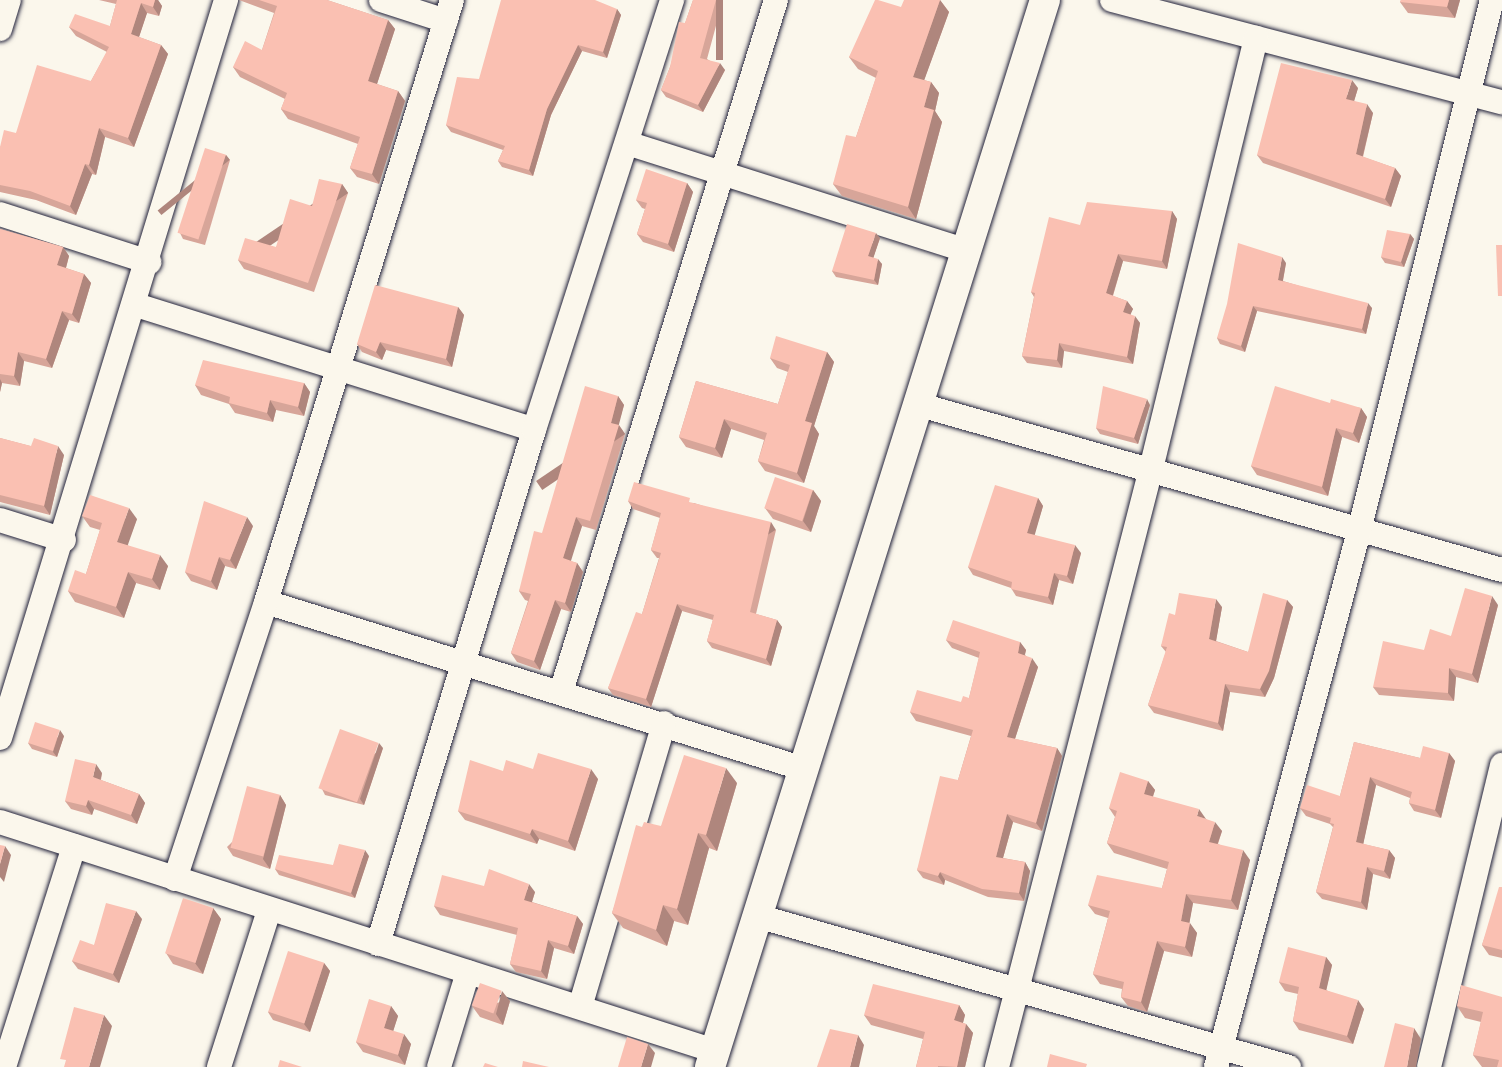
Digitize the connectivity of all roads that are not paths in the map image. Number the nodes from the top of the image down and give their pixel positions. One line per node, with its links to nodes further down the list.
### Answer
1 (9, 0): 10 (street)
2 (226, 0): 18 (street)
3 (381, 0): 9 (street)
4 (672, 0): 14 (street)
5 (776, 0): 15 (street)
6 (1045, 0): 17 (street)
7 (1112, 0): 11 (street)
8 (1492, 0): 12 (street)
9 (449, 10): 20 (street)
10 (0, 28)
11 (1256, 38): 12 (street); 23 (street)
12 (1469, 95): 13 (street); 25 (street)
13 (1502, 102)
14 (627, 143): 15 (street); 22 (street)
15 (721, 172): 17 (street); 30 (street)
16 (0, 214): 18 (street)
17 (967, 251): 21 (street)
18 (149, 262): 19 (street)
19 (136, 305): 20 (street); 26 (street)
20 (336, 367): 22 (street); 28 (street)
21 (920, 405): 23 (street); 34 (street)
22 (534, 430): 29 (street)
23 (1150, 473): 25 (street); 42 (street)
24 (0, 520): 26 (street)
25 (1359, 531): 27 (street); 44 (street)
26 (64, 540): 32 (street)
27 (1502, 570)
28 (266, 602): 29 (street); 37 (street)
29 (465, 662): 30 (street); 40 (street)
30 (561, 692): 31 (street)
31 (664, 723): 34 (street); 43 (street)
32 (0, 738)
33 (1502, 765): 51 (street)
34 (801, 768): 39 (street)
35 (0, 822): 36 (street)
36 (74, 846): 37 (street); 46 (street)
37 (176, 879): 38 (street)
38 (269, 909): 40 (street); 47 (street)
39 (757, 916): 42 (street); 45 (street)
40 (378, 944): 41 (street)
41 (468, 972): 43 (street); 48 (street)
42 (1017, 993): 44 (street); 49 (street)
43 (580, 1007): 45 (street)
44 (1218, 1058): 50 (street)
45 (713, 1059)
46 (4, 1067)
47 (219, 1067)
48 (439, 1067)
49 (997, 1067)
50 (1289, 1067)
51 (1429, 1067)

